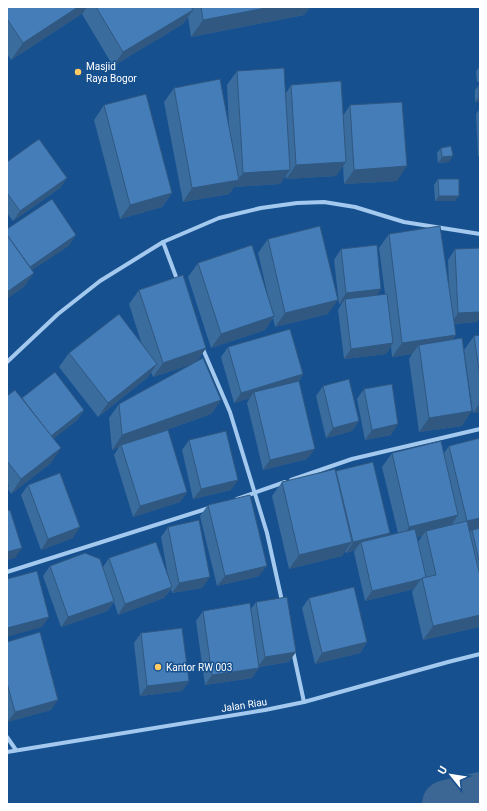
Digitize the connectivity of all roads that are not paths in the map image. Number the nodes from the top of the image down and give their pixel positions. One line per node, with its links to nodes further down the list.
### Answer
1 (480, 234): 2 (street)
2 (163, 242): 3 (street); 5 (street)
3 (180, 289)
4 (200, 342): 7 (street)
5 (7, 362)
6 (480, 429): 7 (street)
7 (255, 493): 8 (street); 11 (street)
8 (233, 500)
9 (211, 507): 10 (street)
10 (7, 572)
11 (284, 608)
12 (292, 644): 14 (street)
13 (480, 654): 14 (street, Jalan Riau)
14 (304, 702): 16 (street, Jalan Riau)
15 (7, 737): 16 (street)
16 (16, 750): 17 (street, Jalan Riau)
17 (7, 752)

